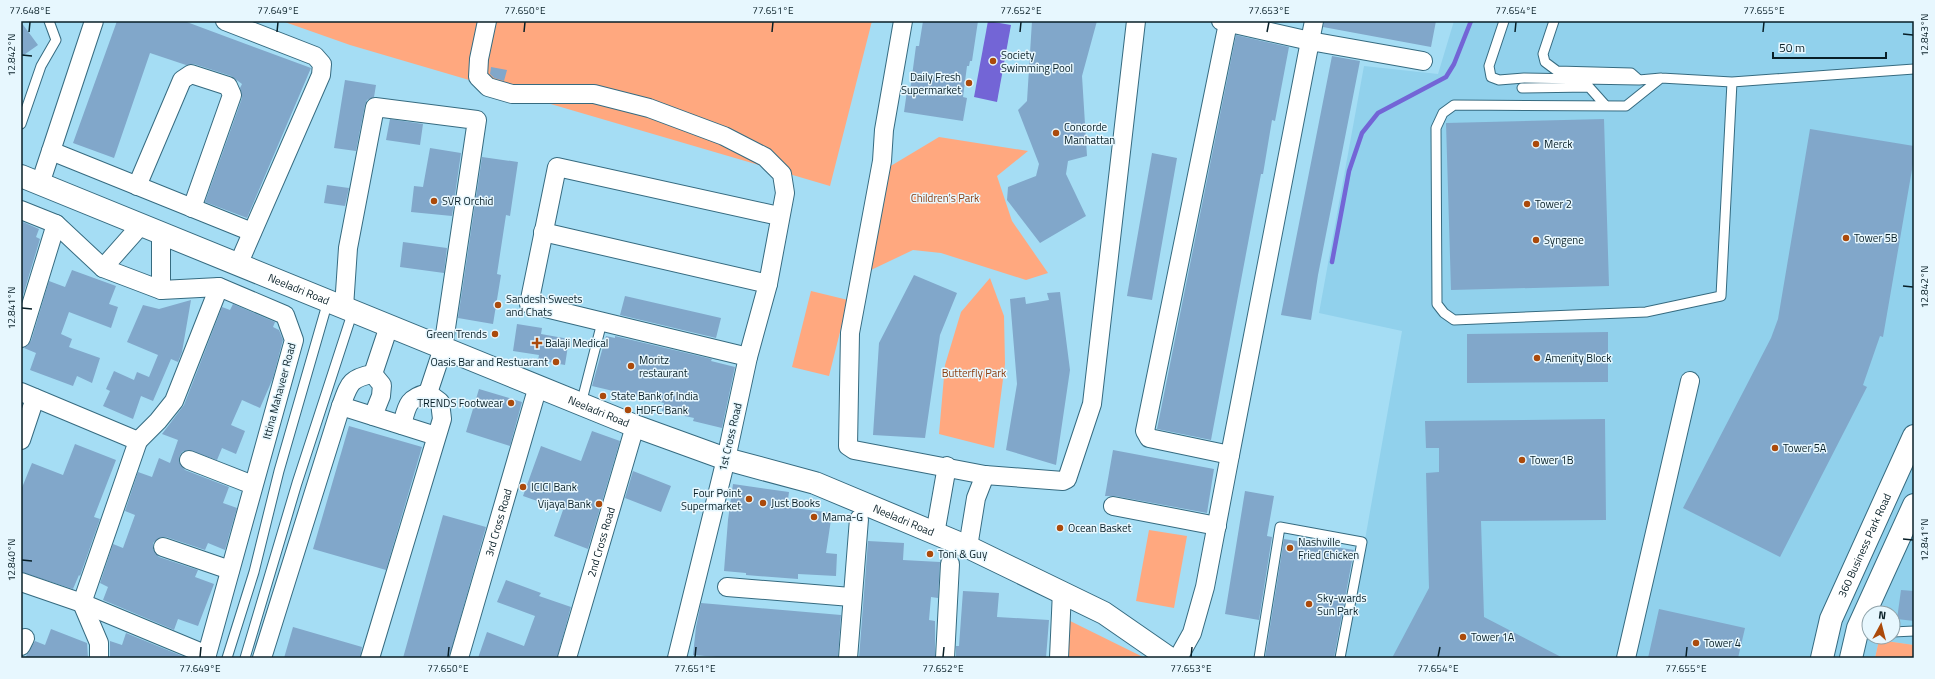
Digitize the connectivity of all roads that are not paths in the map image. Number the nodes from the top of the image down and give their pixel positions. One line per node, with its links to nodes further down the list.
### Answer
1 (48, 21): 19 (lane)
2 (94, 21): 20 (street)
3 (225, 21): 28 (street)
4 (487, 21): 25 (street, 1st Cross Road)
5 (904, 21): 58 (street)
6 (1136, 21): 59 (street)
7 (1314, 21): 11 (street)
8 (1504, 21): 15 (lane)
9 (1554, 21): 15 (lane)
10 (1225, 22): 11 (street); 55 (street)
11 (1310, 41): 12 (street); 55 (street)
12 (1423, 61)
13 (1914, 69): 16 (lane)
14 (1660, 78): 15 (lane); 16 (lane); 18 (lane)
15 (1639, 80)
16 (1732, 82): 18 (lane)
17 (1522, 88): 18 (lane)
18 (1606, 106)
19 (21, 124)
20 (51, 151): 21 (street); 22 (street)
21 (31, 180): 27 (main road, Neeladri Road)
22 (137, 186): 23 (street); 23 (street)
23 (192, 208): 28 (street)
24 (21, 210): 26 (street, Ittina Mahaveer Road)
25 (779, 216): 29 (street); 32 (street, 1st Cross Road)
26 (56, 224): 31 (street, Ittina Mahaveer Road); 38 (street)
27 (151, 229): 30 (main road, Neeladri Road); 31 (street); 34 (street)
28 (252, 232): 30 (street)
29 (543, 232): 32 (street); 40 (street)
30 (238, 264): 35 (main road, Neeladri Road)
31 (103, 268): 34 (street, Ittina Mahaveer Road)
32 (768, 284): 40 (street, 1st Cross Road)
33 (218, 287): 34 (street, Ittina Mahaveer Road); 54 (street); 60 (street, Ittina Mahaveer Road)
34 (161, 290)
35 (342, 307): 36 (main road, Neeladri Road); 39 (street); 81 (lane); 82 (lane)
36 (389, 326): 39 (main road, Neeladri Road); 41 (street)
37 (600, 330): 46 (lane)
38 (21, 338)
39 (443, 348): 43 (main road, Neeladri Road); 44 (street)
40 (748, 357): 56 (street, 1st Cross Road)
41 (372, 374): 47 (street); 48 (street)
42 (1690, 381): 95 (street)
43 (538, 386): 46 (main road, Neeladri Road); 85 (street, 3rd Cross Road)
44 (428, 393): 49 (street); 51 (street)
45 (28, 395): 53 (street); 54 (street)
46 (581, 404): 50 (main road, Neeladri Road)
47 (341, 406): 48 (street); 83 (street)
48 (373, 416): 49 (street)
49 (402, 426): 51 (street)
50 (635, 426): 56 (main road, Neeladri Road); 86 (street, 2nd Cross Road)
51 (436, 436): 84 (street)
52 (1914, 436): 96 (main road, 360 Business Park Road)
53 (21, 440)
54 (138, 441): 74 (street)
55 (1230, 455): 64 (street)
56 (726, 459): 65 (main road, Neeladri Road); 87 (street, 1st Cross Road)
57 (188, 460): 60 (street)
58 (947, 466): 59 (street); 65 (street)
59 (985, 475): 67 (street)
60 (253, 485): 69 (street, Ittina Mahaveer Road)
61 (1914, 505): 75 (main road)
62 (1113, 506): 64 (street)
63 (859, 519): 73 (street)
64 (1217, 526): 92 (street)
65 (934, 534): 67 (main road, Neeladri Road)
66 (163, 547): 69 (street)
67 (968, 547): 72 (main road, Neeladri Road)
68 (950, 564): 89 (street)
69 (230, 570): 79 (street, Ittina Mahaveer Road)
70 (21, 582): 74 (street)
71 (727, 587): 73 (street)
72 (1062, 591): 90 (street); 91 (main road, Neeladri Road)
73 (852, 597): 88 (street)
74 (82, 604): 79 (street); 80 (street)
75 (1874, 605)
76 (1914, 631): 77 (lane)
77 (1901, 632)
78 (1861, 638): 97 (main road)
79 (206, 656)
80 (99, 658)
81 (227, 658)
82 (246, 658)
83 (262, 658)
84 (370, 658)
85 (459, 658)
86 (567, 658)
87 (677, 658)
88 (848, 658)
89 (945, 658)
90 (1059, 658)
91 (1169, 658)
92 (1178, 658)
93 (1259, 658): 94 (lane)
94 (1340, 658)
95 (1626, 658)
96 (1822, 658)
97 (1851, 658)

